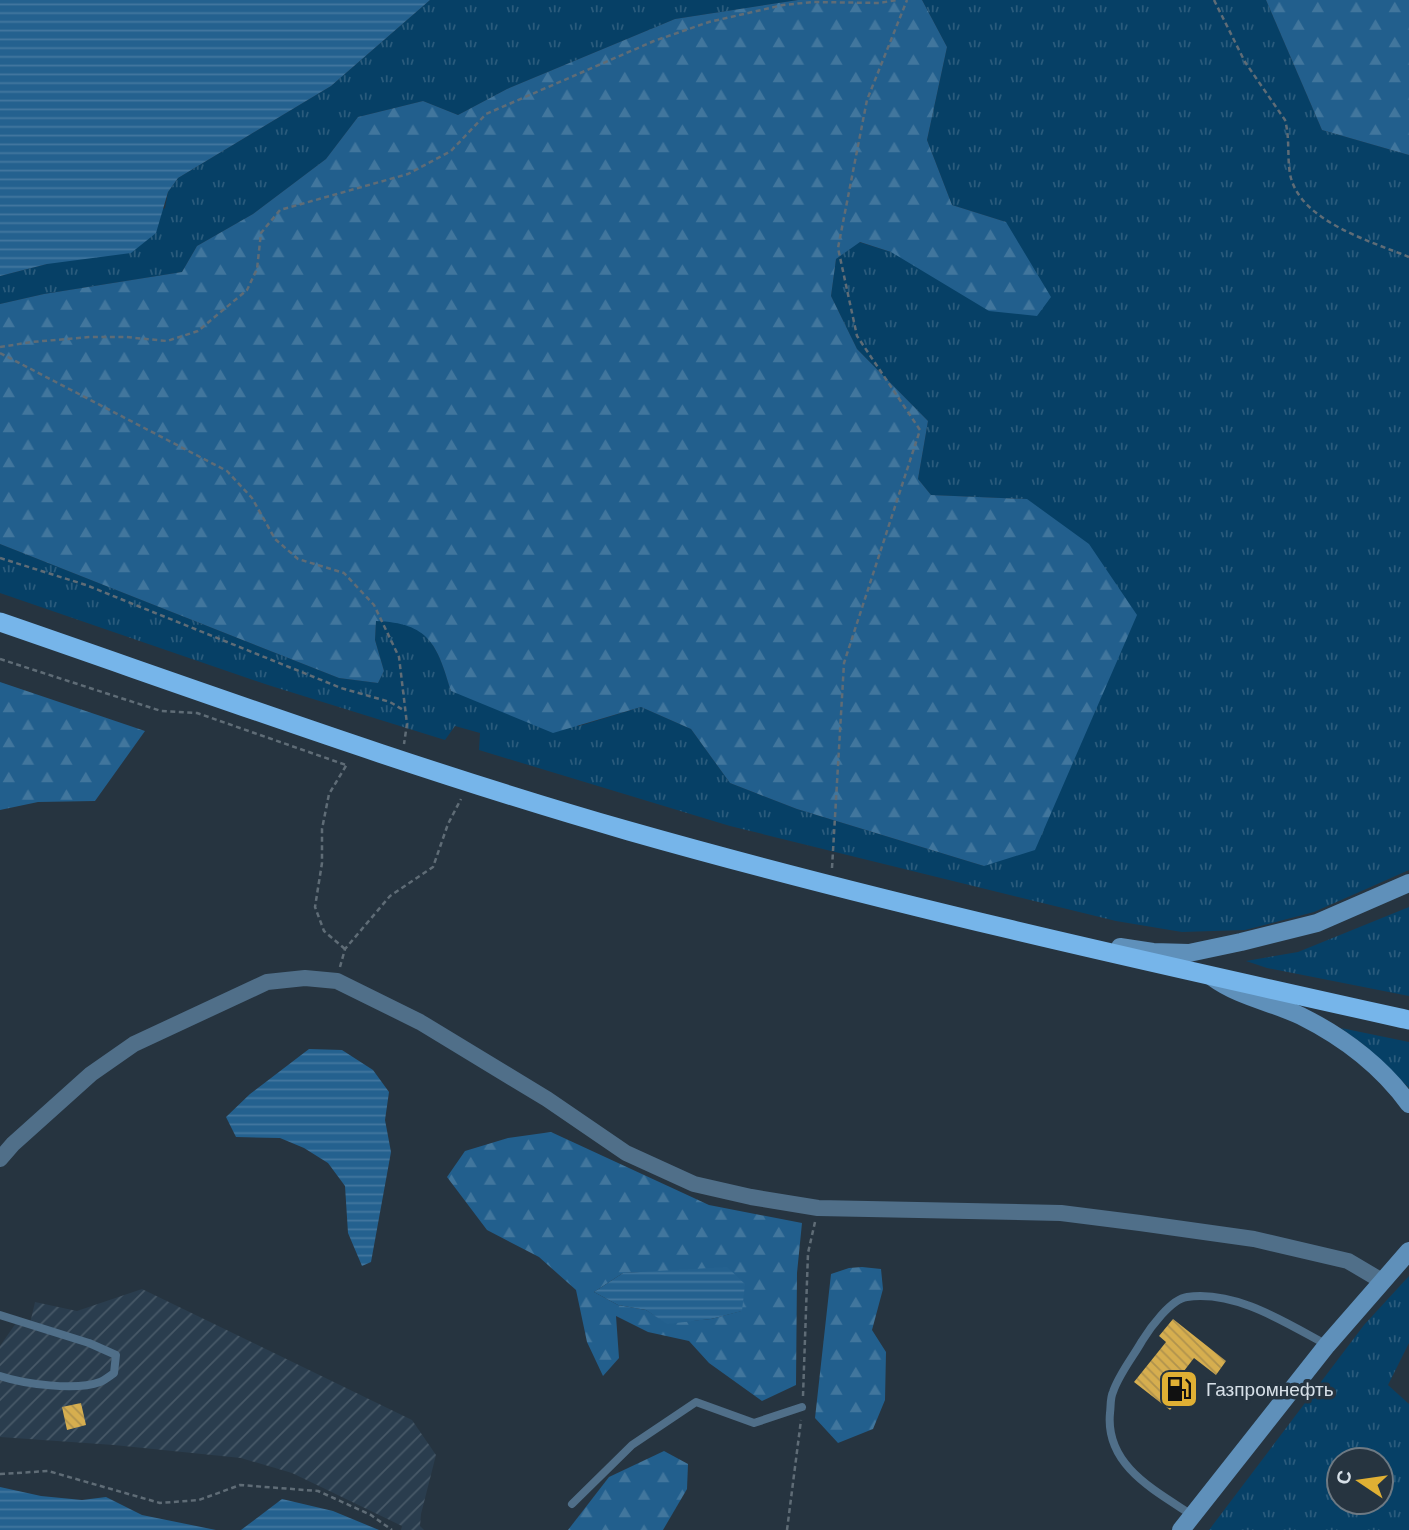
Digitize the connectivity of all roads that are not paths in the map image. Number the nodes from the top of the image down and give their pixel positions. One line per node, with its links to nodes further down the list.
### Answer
1 (0, 622): 3 (highway)
2 (1409, 883): 3 (main road)
3 (1072, 943): 4 (highway)
4 (1209, 975): 5 (highway); 6 (main road)
5 (1409, 1020)
6 (1409, 1104)
7 (0, 1159): 11 (street)
8 (1409, 1234): 10 (main road)
9 (1409, 1251): 10 (main road)
10 (1395, 1266): 11 (main road)
11 (1382, 1280): 13 (main road)
12 (0, 1315): 14 (lane)
13 (1327, 1345): 17 (main road); 17 (lane)
14 (0, 1376)
15 (802, 1408): 16 (lane)
16 (572, 1504)
17 (1193, 1515): 18 (main road)
18 (1181, 1530)

